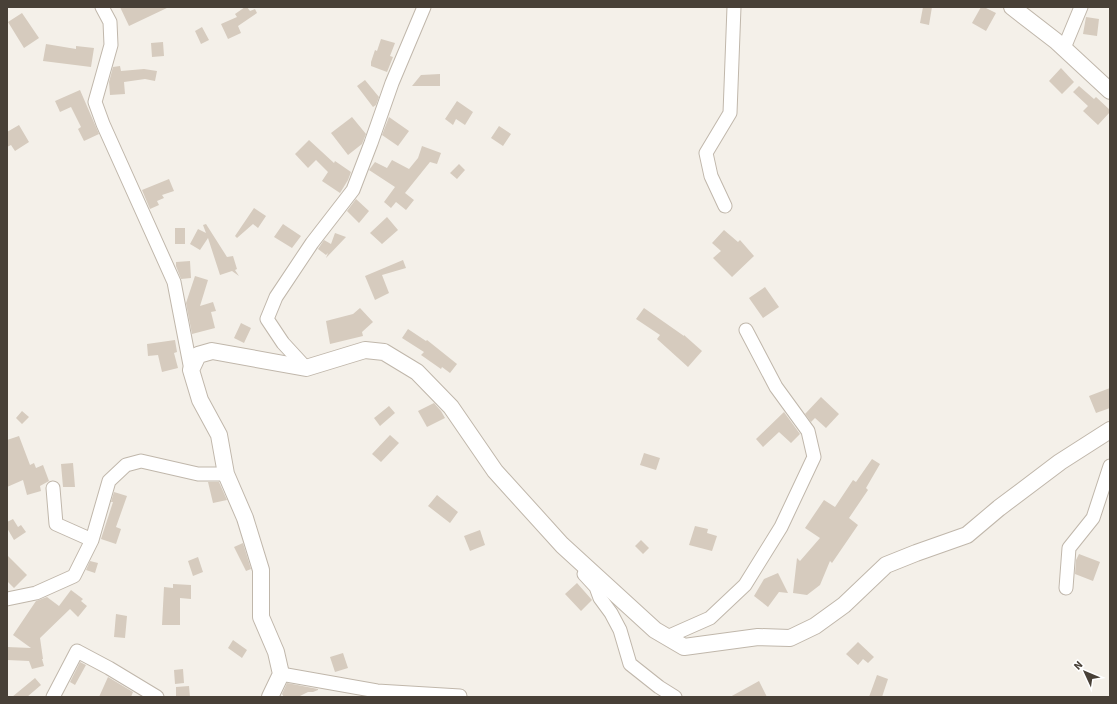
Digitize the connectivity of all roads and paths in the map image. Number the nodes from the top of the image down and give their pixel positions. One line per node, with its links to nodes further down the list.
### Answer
1 (102, 7): 11 (street)
2 (424, 7): 10 (street)
3 (734, 7): 8 (street)
4 (1012, 7): 6 (street)
5 (1081, 7): 6 (street)
6 (1064, 48): 7 (street)
7 (1110, 91)
8 (725, 206)
9 (746, 330): 20 (street)
10 (306, 368): 11 (street); 17 (street)
11 (191, 370): 14 (street)
12 (1110, 430): 20 (street)
13 (1110, 466): 18 (street)
14 (226, 474): 16 (street); 21 (street)
15 (53, 488): 16 (street)
16 (92, 540): 19 (street)
17 (563, 545): 20 (street); 26 (street)
18 (1066, 588)
19 (7, 598)
20 (667, 637)
21 (281, 674): 22 (street); 25 (street)
22 (460, 696)
23 (53, 697): 24 (street)
24 (157, 697)
25 (270, 697)
26 (675, 697)

